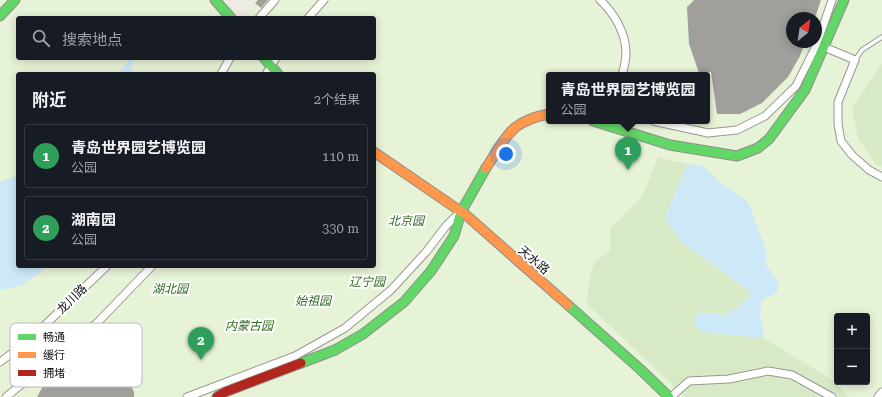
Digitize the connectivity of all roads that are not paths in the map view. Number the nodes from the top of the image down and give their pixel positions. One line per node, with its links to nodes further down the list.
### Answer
1 (15, 0): 8 (street)
2 (215, 0): 9 (street)
3 (275, 0): 10 (street)
4 (324, 0): 11 (street)
5 (600, 0): 20 (street)
6 (832, 0): 23 (street)
7 (844, 0): 13 (street)
8 (0, 16)
9 (229, 16)
10 (261, 16)
11 (310, 16)
12 (882, 37): 16 (lane)
13 (824, 48): 16 (street); 22 (street)
14 (229, 60): 17 (street)
15 (270, 60): 18 (street); 19 (street)
16 (855, 60): 25 (street)
17 (222, 72)
18 (267, 72)
19 (277, 72)
20 (623, 72)
21 (546, 115): 26 (street)
22 (608, 124)
23 (667, 124)
24 (376, 153): 26 (street, 天水路)
25 (882, 177)
26 (461, 212): 36 (street); 37 (street); 38 (street, 天水路)
27 (105, 268): 29 (street, 龙川路)
28 (150, 268): 30 (street)
29 (48, 323)
30 (97, 323)
31 (10, 355): 32 (street, 龙川路)
32 (0, 362)
33 (18, 387): 35 (street)
34 (882, 392): 40 (street)
35 (6, 397)
36 (187, 397)
37 (217, 397)
38 (670, 397): 39 (street)
39 (832, 397)
40 (878, 397)

